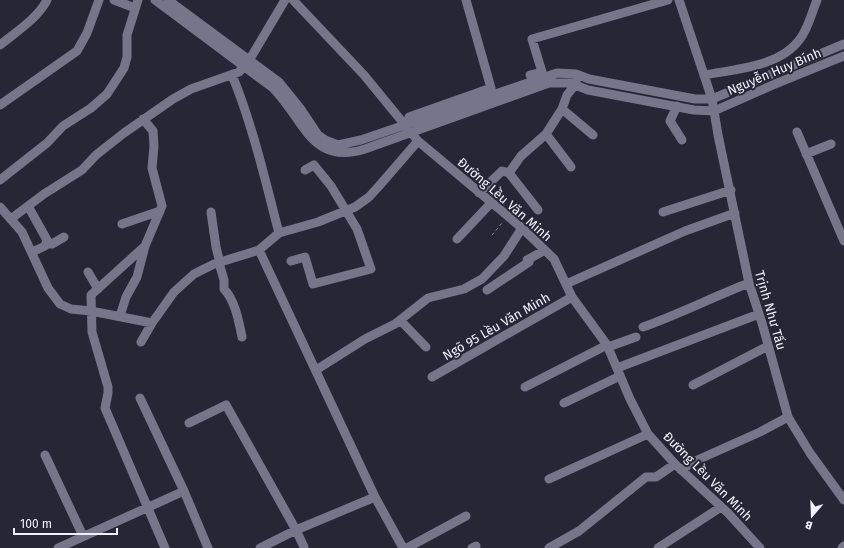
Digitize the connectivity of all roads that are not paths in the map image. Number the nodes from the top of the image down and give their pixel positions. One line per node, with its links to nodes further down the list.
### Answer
1 (47, 0): 13 (street)
2 (99, 0): 23 (street)
3 (114, 0): 11 (street)
4 (285, 0): 15 (street)
5 (293, 0): 29 (street, Đường Lều Văn Minh)
6 (466, 0): 21 (street)
7 (668, 0): 21 (street)
8 (679, 0): 19 (street, Trịnh Như Tấu)
9 (817, 0): 19 (street)
10 (162, 1): 15 (street); 16 (street)
11 (136, 4): 41 (street)
12 (844, 44): 22 (street)
13 (0, 45)
14 (844, 56): 26 (street, Nguyễn Huy Bính)
15 (250, 59): 16 (street); 28 (street)
16 (243, 67): 18 (street); 28 (street)
17 (576, 74): 20 (street); 22 (street); 29 (street)
18 (232, 75): 27 (street); 56 (street)
19 (705, 75): 22 (street, Trịnh Như Tấu)
20 (576, 84): 24 (street); 25 (street); 31 (street)
21 (491, 88): 29 (street)
22 (712, 99): 26 (street, Trịnh Như Tấu)
23 (0, 105)
24 (677, 106): 26 (street); 35 (street)
25 (562, 109): 32 (street); 33 (street)
26 (714, 111): 42 (street, Trịnh Như Tấu)
27 (143, 119): 45 (street); 48 (street)
28 (303, 119): 29 (street); 31 (street)
29 (403, 122): 31 (street, Đường Lều Văn Minh)
30 (797, 132): 37 (street)
31 (412, 133): 34 (street, Đường Lều Văn Minh)
32 (546, 134): 38 (street); 40 (street)
33 (593, 135)
34 (418, 140): 43 (street, Đường Lều Văn Minh); 49 (street)
35 (682, 140)
36 (831, 144): 37 (street)
37 (806, 154): 59 (street)
38 (571, 167)
39 (305, 170): 49 (street)
40 (509, 173): 43 (street); 47 (street)
41 (0, 180)
42 (731, 190): 51 (street); 52 (street, Trịnh Như Tấu)
43 (479, 193): 44 (street, Đường Lều Văn Minh)
44 (492, 203): 55 (street, Đường Lều Văn Minh); 58 (street)
45 (28, 206): 53 (street); 60 (street)
46 (0, 207): 53 (street)
47 (538, 210)
48 (160, 211): 54 (street); 61 (street)
49 (348, 211): 56 (street); 65 (street)
50 (211, 212): 66 (street)
51 (663, 212)
52 (735, 213): 68 (street, Trịnh Như Tấu); 69 (street)
53 (12, 218): 64 (street)
54 (122, 224)
55 (522, 228): 63 (street, Đường Lều Văn Minh); 76 (street)
56 (279, 233): 62 (street)
57 (64, 237): 60 (street)
58 (457, 239)
59 (844, 241)
60 (47, 244): 64 (street)
61 (145, 246): 70 (street); 75 (street)
62 (259, 250): 66 (street); 85 (street)
63 (545, 250): 69 (street, Đường Lều Văn Minh); 71 (street)
64 (32, 252): 73 (street)
65 (291, 261)
66 (220, 263): 77 (street); 79 (street)
67 (88, 272): 70 (street)
68 (749, 283): 74 (street, Trịnh Như Tấu); 78 (street)
69 (566, 284): 72 (street, Đường Lều Văn Minh)
70 (98, 290): 73 (street)
71 (487, 290)
72 (572, 297): 82 (street, Đường Lều Văn Minh); 87 (street, Ngõ 95 Lều Văn Minh)
73 (90, 311): 75 (street); 102 (street)
74 (759, 314): 83 (street, Trịnh Như Tấu); 86 (street)
75 (120, 316): 77 (street)
76 (400, 320): 84 (street); 85 (street)
77 (152, 323): 81 (street)
78 (643, 327)
79 (242, 337)
80 (636, 337): 82 (street)
81 (141, 342)
82 (608, 346): 86 (street, Đường Lều Văn Minh); 89 (street)
83 (768, 346): 88 (street); 92 (street, Trịnh Như Tấu)
84 (426, 347)
85 (316, 370): 99 (street)
86 (619, 372): 91 (street); 94 (street, Đường Lều Văn Minh)
87 (432, 377)
88 (693, 385)
89 (525, 387)
90 (140, 398): 98 (street)
91 (564, 402)
92 (788, 417): 96 (street); 100 (street, Trịnh Như Tấu)
93 (189, 423): 104 (street)
94 (648, 434): 96 (street, Đường Lều Văn Minh); 97 (street)
95 (45, 454): 105 (street)
96 (678, 467): 101 (street, Đường Lều Văn Minh); 113 (street)
97 (549, 480)
98 (184, 491): 102 (street); 109 (street)
99 (375, 497): 104 (street); 111 (street)
100 (844, 500)
101 (721, 506): 114 (street); 115 (street, Đường Lều Văn Minh)
102 (147, 507): 105 (street); 108 (street)
103 (466, 516): 112 (street)
104 (296, 530): 106 (street); 110 (street)
105 (83, 536): 107 (street)
106 (304, 547)
107 (58, 548)
108 (165, 548)
109 (208, 548)
110 (260, 548)
111 (403, 548)
112 (407, 548)
113 (549, 548)
114 (658, 548)
115 (760, 548)

